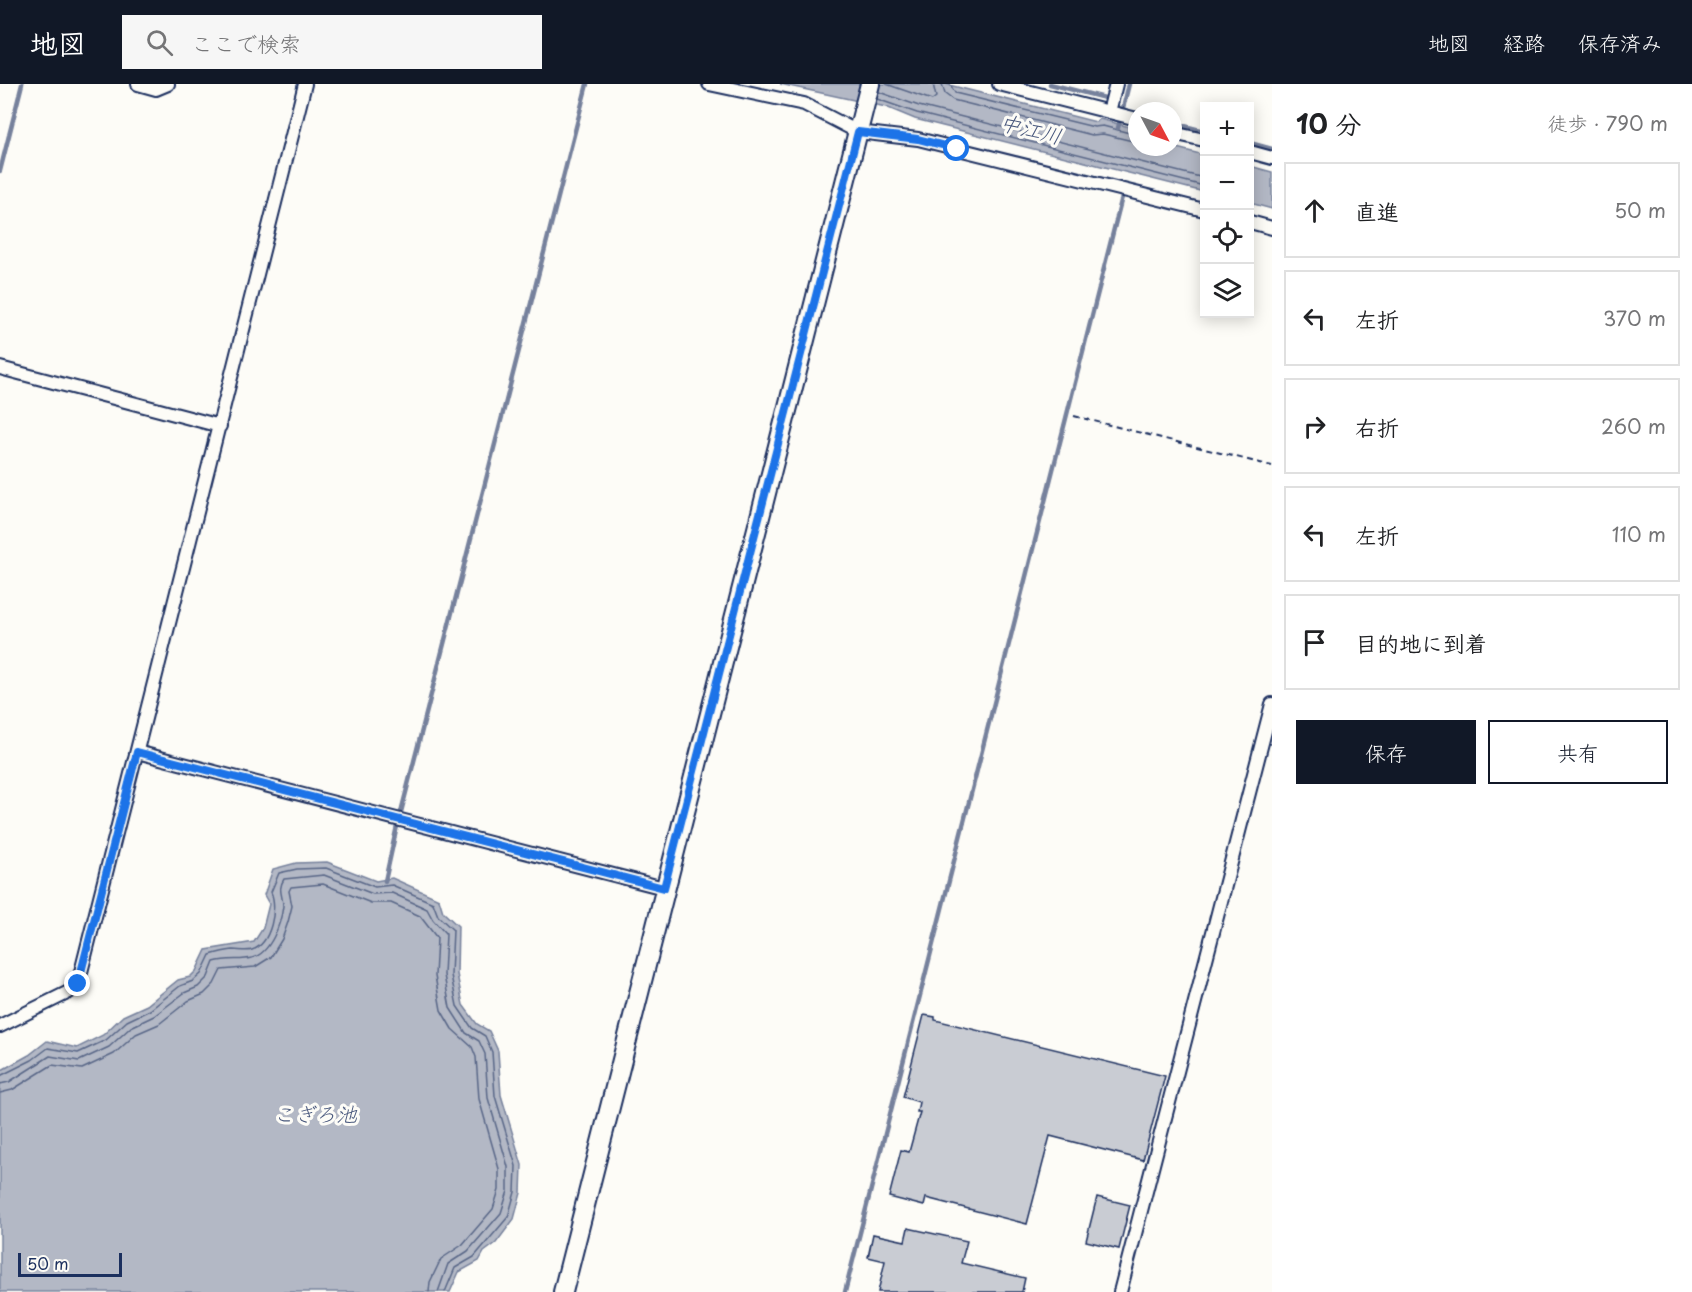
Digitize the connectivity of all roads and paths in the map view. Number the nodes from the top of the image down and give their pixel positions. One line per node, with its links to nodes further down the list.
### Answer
1 (138, 84): 2 (street)
2 (168, 84)
3 (305, 84): 20 (street)
4 (709, 84): 10 (street)
5 (870, 84): 10 (street)
6 (999, 84): 8 (street)
7 (1116, 84): 8 (street)
8 (1111, 112): 9 (street)
9 (1128, 116)
10 (860, 125): 15 (street); 24 (street)
11 (1182, 134): 12 (street)
12 (1200, 139)
13 (1254, 153): 14 (street)
14 (1272, 158)
15 (1200, 209)
16 (1254, 223): 17 (street)
17 (1272, 228)
18 (0, 368): 20 (street)
19 (1074, 416): 21 (path)
20 (220, 426): 23 (street)
21 (1272, 466)
22 (1272, 704): 27 (street)
23 (137, 752): 24 (street); 25 (street)
24 (664, 888): 26 (street)
25 (0, 1026)
26 (563, 1292)
27 (1120, 1292)

